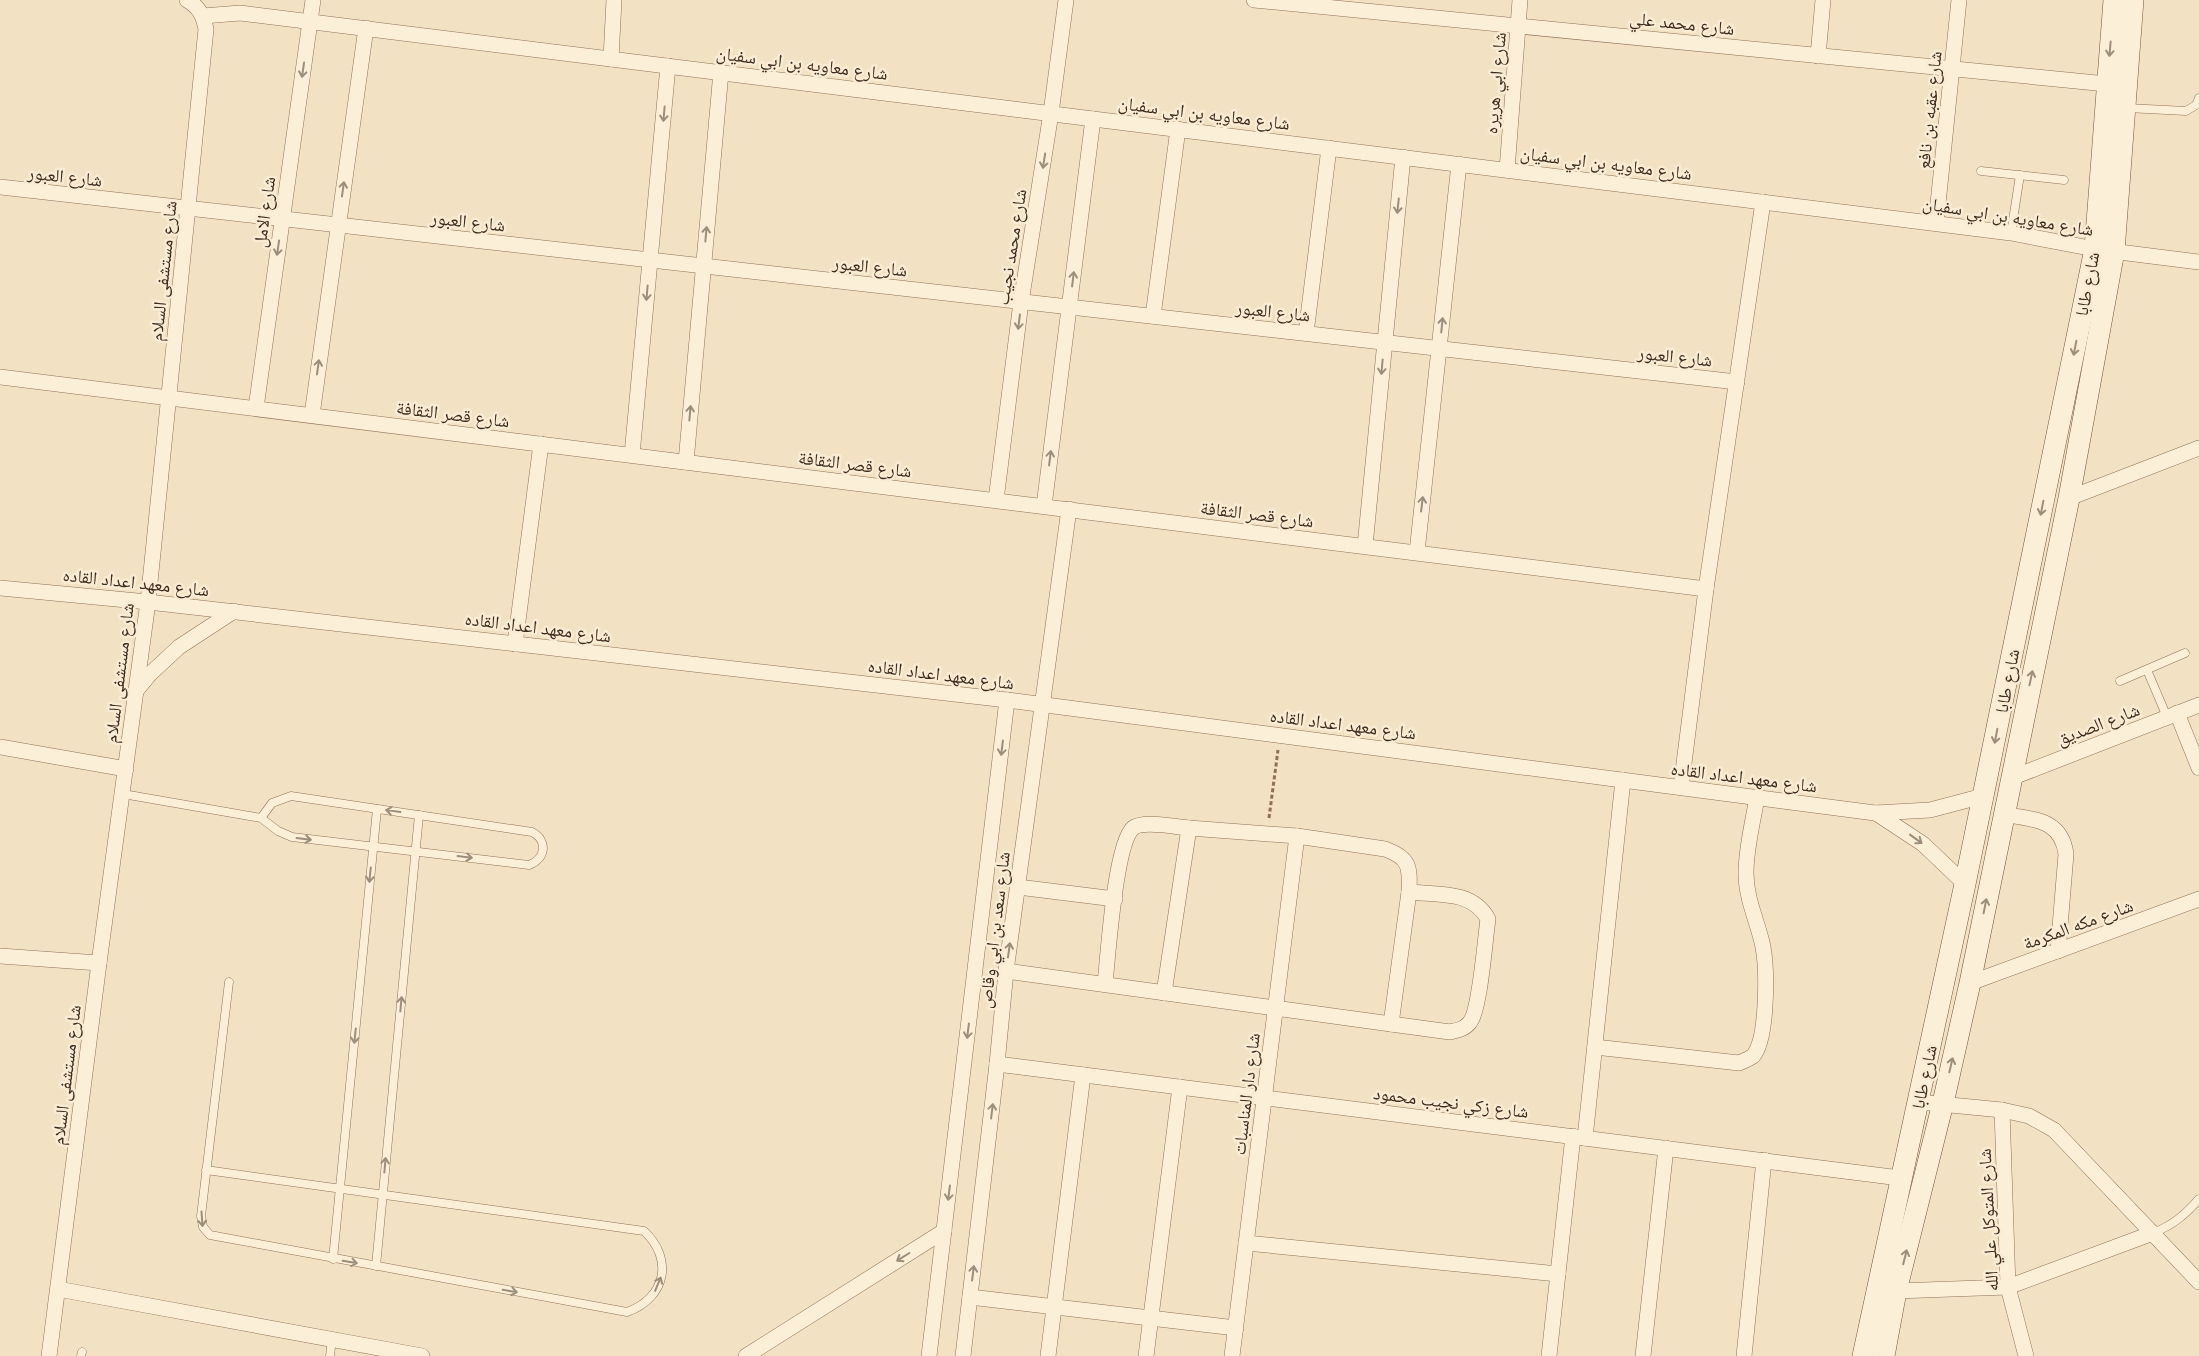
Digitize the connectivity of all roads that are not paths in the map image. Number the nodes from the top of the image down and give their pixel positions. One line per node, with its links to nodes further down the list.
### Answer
1 (187, 0): 11 (street)
2 (313, 0): 12 (street, شارع الامل)
3 (614, 0): 16 (street)
4 (1066, 0): 23 (street, شارع محمد نجيب)
5 (1254, 0): 13 (street, شارع محمد علي)
6 (1520, 0): 13 (street, شارع ابي هريره)
7 (1823, 0): 15 (street)
8 (1959, 0): 18 (street, شارع عقبه بن نافع)
9 (2114, 0): 20 (street, شارع طابا, one-way to 20)
10 (2133, 0): 22 (street, شارع طابا)
11 (203, 16): 12 (street, شارع معاويه بن ابي سفيان); 35 (street, شارع مستشفى السلام)
12 (310, 21): 14 (street, شارع معاويه بن ابي سفيان); 36 (street, شارع الامل, one-way to 36)
13 (1518, 26): 15 (street, شارع محمد علي); 29 (street, شارع ابي هريره)
14 (366, 28): 16 (street, شارع معاويه بن ابي سفيان); 38 (street, one-way to 14)
15 (1818, 56): 18 (street, شارع محمد علي)
16 (611, 59): 17 (street, شارع معاويه بن ابي سفيان)
17 (668, 66): 19 (street, شارع معاويه بن ابي سفيان); 41 (street, one-way to 41)
18 (1952, 69): 20 (street, شارع محمد علي); 37 (street, شارع عقبه بن نافع)
19 (721, 72): 23 (street, شارع معاويه بن ابي سفيان); 43 (street, one-way to 19)
20 (2107, 84): 40 (street, شارع طابا)
21 (2199, 98): 22 (lane)
22 (2125, 108): 40 (street, شارع طابا)
23 (1051, 113): 24 (street, شارع معاويه بن ابي سفيان); 44 (street, شارع محمد نجيب, one-way to 44)
24 (1094, 119): 25 (street, شارع معاويه بن ابي سفيان); 45 (street, one-way to 24)
25 (1178, 129): 26 (street, شارع معاويه بن ابي سفيان); 46 (street)
26 (1329, 148): 27 (street, شارع معاويه بن ابي سفيان); 47 (street)
27 (1403, 157): 28 (street, شارع معاويه بن ابي سفيان); 48 (street, one-way to 48)
28 (1459, 164): 29 (street, شارع معاويه بن ابي سفيان); 49 (street, one-way to 28)
29 (1507, 170): 34 (street, شارع معاويه بن ابي سفيان)
30 (1981, 171): 31 (lane)
31 (2020, 175): 32 (lane); 39 (lane)
32 (2064, 180)
33 (0, 187): 35 (street, شارع العبور)
34 (1763, 202): 37 (street, شارع معاويه بن ابي سفيان); 51 (street)
35 (188, 208): 36 (street, شارع العبور); 52 (street, شارع مستشفى السلام)
36 (282, 219): 38 (street, شارع العبور); 53 (street, شارع الامل, one-way to 53)
37 (1936, 223): 39 (street, شارع معاويه بن ابي سفيان)
38 (338, 225): 41 (street, شارع العبور); 54 (street, one-way to 38)
39 (2011, 232): 40 (street, شارع معاويه بن ابي سفيان)
40 (2104, 250): 42 (street, شارع معاويه بن ابي سفيان); 59 (street, شارع طابا); 85 (street, شارع طابا, one-way to 85)
41 (650, 260): 43 (street, شارع العبور); 57 (street, one-way to 57)
42 (2199, 262)
43 (704, 266): 44 (street, شارع العبور); 58 (street, one-way to 43)
44 (1021, 302): 45 (street, شارع العبور); 60 (street, شارع محمد نجيب, one-way to 60)
45 (1069, 307): 46 (street, شارع العبور); 61 (street, one-way to 45)
46 (1153, 316): 47 (street, شارع العبور)
47 (1306, 334): 48 (street, شارع العبور)
48 (1384, 342): 49 (street, شارع العبور); 63 (street, one-way to 63)
49 (1440, 348): 51 (street, شارع العبور); 64 (street, one-way to 49)
50 (0, 377): 52 (street, شارع قصر الثقافة)
51 (1736, 382): 66 (street)
52 (170, 398): 53 (street, شارع قصر الثقافة); 67 (street, شارع مستشفى السلام)
53 (256, 408): 54 (street, شارع قصر الثقافة)
54 (312, 415): 55 (street, شارع قصر الثقافة)
55 (541, 444): 57 (street, شارع قصر الثقافة); 69 (street)
56 (2199, 448): 59 (street)
57 (632, 455): 58 (street, شارع قصر الثقافة)
58 (686, 462): 60 (street, شارع قصر الثقافة)
59 (2069, 498): 81 (street, شارع طابا, one-way to 59)
60 (996, 500): 61 (street, شارع قصر الثقافة)
61 (1044, 506): 62 (street, شارع قصر الثقافة)
62 (1069, 509): 63 (street, شارع قصر الثقافة); 75 (street, شارع سعد بن ابي وقاص)
63 (1365, 546): 64 (street, شارع قصر الثقافة)
64 (1417, 552): 66 (street, شارع قصر الثقافة)
65 (0, 588): 67 (street, شارع معهد اعداد القاده)
66 (1706, 588): 83 (street)
67 (148, 602): 68 (street, شارع معهد اعداد القاده); 73 (street, شارع مستشفى السلام)
68 (234, 612): 69 (street, شارع معهد اعداد القاده); 73 (street)
69 (515, 644): 74 (street, شارع معهد اعداد القاده)
70 (2185, 653): 71 (lane)
71 (2147, 670): 72 (lane); 77 (lane)
72 (2120, 681)
73 (135, 692): 80 (street, شارع مستشفى السلام)
74 (1007, 700): 75 (street, شارع معهد اعداد القاده); 127 (street, شارع سعد بن ابي وقاص, one-way to 127)
75 (1043, 705): 82 (street, شارع معهد اعداد القاده); 97 (street, شارع سعد بن ابي وقاص)
76 (2199, 705): 77 (street, شارع الصديق)
77 (2172, 715): 79 (street); 81 (street, شارع الصديق)
78 (0, 748): 80 (street)
79 (2199, 768)
80 (126, 769): 84 (street, شارع مستشفى السلام)
81 (2010, 778): 89 (street, شارع طابا)
82 (1623, 780): 83 (street, شارع معهد اعداد القاده); 111 (street)
83 (1681, 787): 86 (street, شارع معهد اعداد القاده)
84 (122, 794): 91 (lane); 103 (street, شارع مستشفى السلام)
85 (1983, 796): 88 (street, شارع معهد اعداد القاده); 96 (street, شارع طابا)
86 (1756, 797): 88 (street, شارع معهد اعداد القاده); 111 (street)
87 (377, 809): 90 (lane, one-way to 87); 91 (lane); 94 (lane)
88 (1875, 813): 96 (street, شارع معهد اعداد القاده, one-way to 96)
89 (2003, 814): 101 (street); 106 (street, شارع طابا, one-way to 89)
90 (419, 815): 95 (lane); 95 (lane, one-way to 90)
91 (261, 818): 94 (lane, one-way to 94)
92 (1189, 828): 93 (street); 99 (street); 108 (street)
93 (1297, 836): 98 (street); 109 (street, شارع دار المناسبات)
94 (373, 847): 95 (lane); 124 (lane, one-way to 124)
95 (415, 852): 125 (lane, one-way to 95)
96 (1965, 884): 116 (street, شارع طابا)
97 (1018, 887): 99 (street); 104 (street, شارع سعد بن ابي وقاص, one-way to 97)
98 (1409, 892): 110 (street); 110 (street)
99 (1115, 899): 107 (street)
100 (2199, 899): 101 (street, شارع مكه المكرمة)
101 (2058, 951): 106 (street, شارع مكه المكرمة)
102 (0, 956): 103 (street)
103 (99, 963): 135 (street, شارع مستشفى السلام)
104 (1006, 971): 107 (street); 112 (street, شارع سعد بن ابي وقاص)
105 (229, 982): 122 (lane)
106 (1970, 983): 117 (street, شارع طابا, one-way to 106)
107 (1105, 984): 108 (street)
108 (1164, 993): 109 (street)
109 (1275, 1008): 110 (street); 115 (street, شارع دار المناسبات)
110 (1391, 1024)
111 (1595, 1047): 119 (street)
112 (998, 1064): 113 (street, شارع زكي نجيب محمود); 137 (street, شارع سعد بن ابي وقاص, one-way to 112)
113 (1083, 1075): 114 (street, شارع زكي نجيب محمود); 138 (street)
114 (1180, 1087): 115 (street, شارع زكي نجيب محمود); 139 (street)
115 (1264, 1097): 119 (street, شارع زكي نجيب محمود); 129 (street, شارع دار المناسبات)
116 (1919, 1102): 117 (street); 123 (street, شارع طابا)
117 (1943, 1103): 118 (street); 136 (street, شارع طابا, one-way to 117)
118 (2002, 1110): 128 (street); 134 (street, شارع المتوكل علي الله)
119 (1579, 1137): 120 (street, شارع زكي نجيب محمود); 132 (street)
120 (1666, 1148): 121 (street, شارع زكي نجيب محمود); 152 (street)
121 (1764, 1160): 123 (street, شارع زكي نجيب محمود); 153 (street)
122 (206, 1170): 124 (lane); 130 (lane, one-way to 130)
123 (1900, 1178): 154 (street, شارع طابا)
124 (340, 1189): 125 (lane); 130 (lane)
125 (382, 1195): 131 (lane); 131 (lane, one-way to 125)
126 (2199, 1199): 128 (lane)
127 (944, 1231): 145 (street, one-way to 145); 146 (street, شارع سعد بن ابي وقاص)
128 (2153, 1233): 133 (street); 134 (street)
129 (1246, 1243): 132 (street); 140 (street, شارع دار المناسبات)
130 (333, 1258): 131 (lane, one-way to 131)
131 (376, 1266)
132 (1558, 1274): 151 (street)
133 (2199, 1282)
134 (2008, 1286): 136 (street); 156 (street, شارع المتوكل علي الله)
135 (58, 1289): 141 (street); 142 (street, شارع مستشفى السلام)
136 (1896, 1291): 155 (street, شارع طابا)
137 (970, 1297): 138 (street); 147 (street, شارع سعد بن ابي وقاص)
138 (1054, 1307): 139 (street); 148 (street)
139 (1151, 1318): 140 (street); 149 (street)
140 (1236, 1328): 150 (street, شارع دار المناسبات)
141 (332, 1338): 143 (lane); 144 (street)
142 (49, 1356)
143 (330, 1356)
144 (422, 1356)
145 (746, 1356)
146 (928, 1356)
147 (963, 1356)
148 (1048, 1356)
149 (1146, 1356)
150 (1232, 1356)
151 (1549, 1356)
152 (1643, 1356)
153 (1744, 1356)
154 (1863, 1356)
155 (1884, 1356)
156 (2026, 1356)

